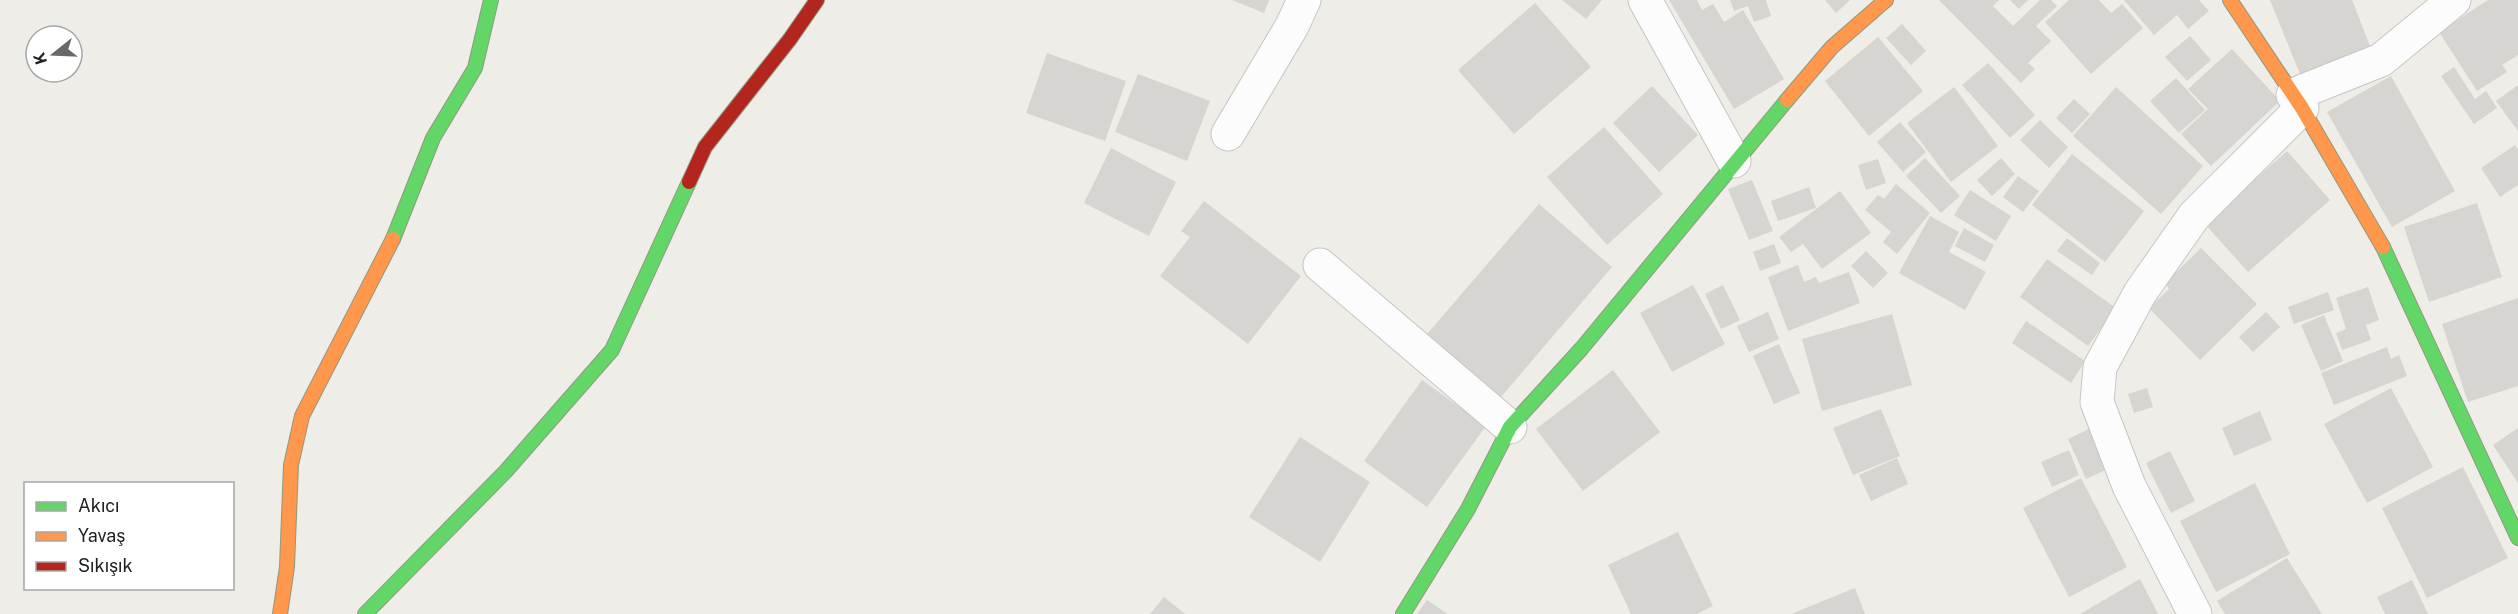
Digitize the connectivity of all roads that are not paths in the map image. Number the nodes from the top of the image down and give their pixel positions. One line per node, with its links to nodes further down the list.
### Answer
1 (491, 0): 14 (street)
2 (817, 0): 15 (street)
3 (1304, 0): 9 (street)
4 (1645, 0): 10 (street)
5 (1886, 0): 10 (street)
6 (2230, 0): 8 (street)
7 (2454, 0): 8 (street)
8 (2297, 102): 13 (street); 17 (street)
9 (1228, 134)
10 (1734, 161): 12 (street)
11 (1320, 265): 12 (street)
12 (1510, 427): 16 (street)
13 (2518, 538)
14 (280, 614)
15 (365, 614)
16 (1402, 614)
17 (2195, 614)

